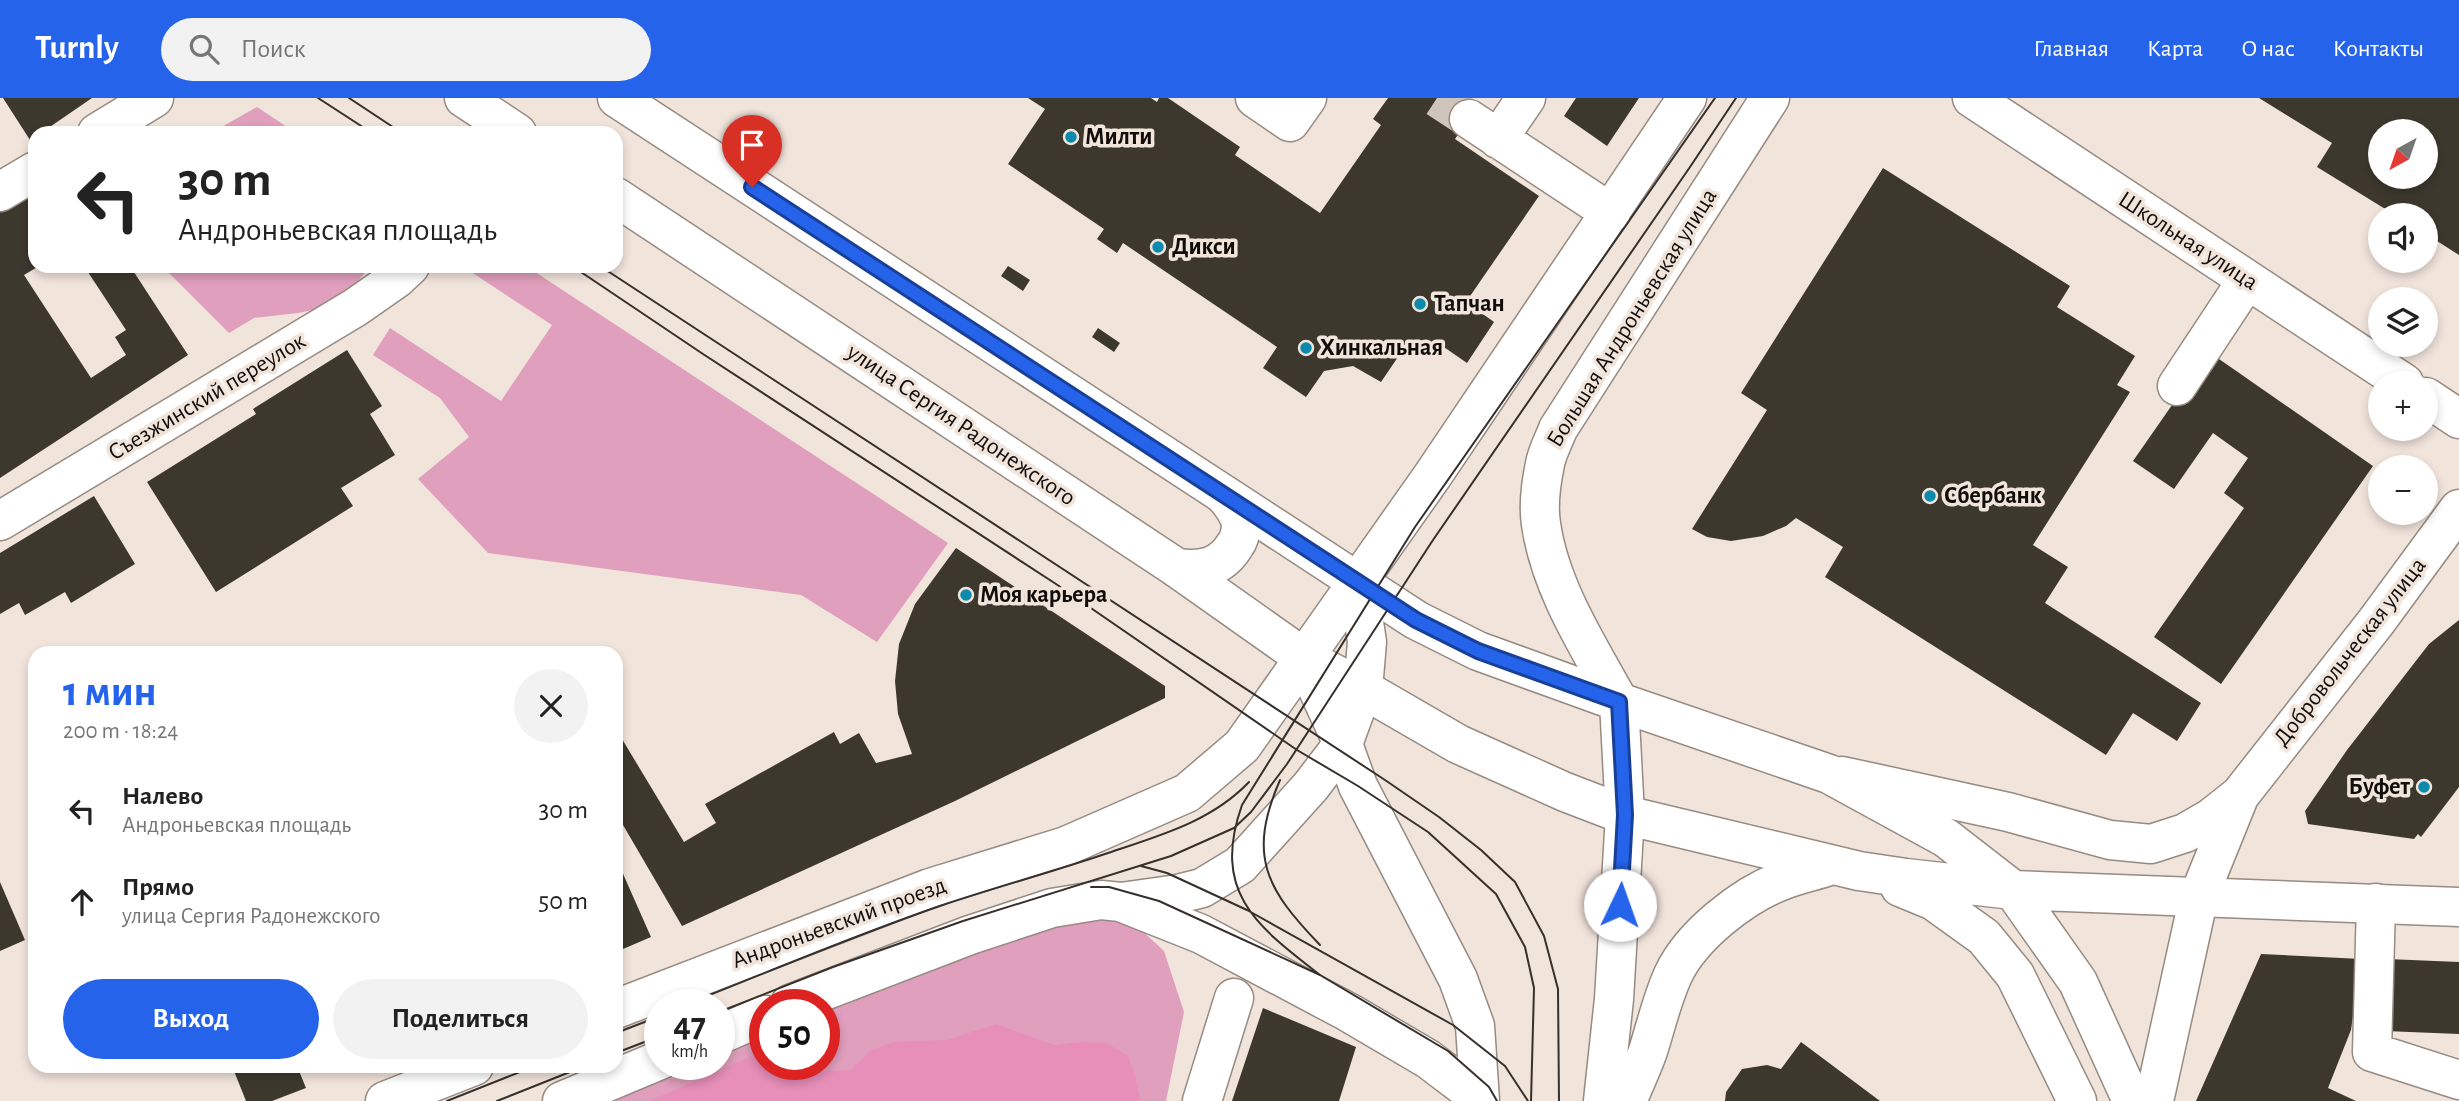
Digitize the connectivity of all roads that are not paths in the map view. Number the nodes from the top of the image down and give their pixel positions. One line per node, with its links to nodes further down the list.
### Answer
1 (154, 98): 10 (main road)
2 (464, 98): 11 (main road)
3 (617, 98): 22 (main road)
4 (1255, 98): 5 (main road)
5 (1307, 98)
6 (1526, 98): 15 (main road)
7 (1687, 98): 15 (main road)
8 (1770, 98): 29 (main road, Большая Андроньевская улица)
9 (1972, 98): 17 (main road, Школьная улица)
10 (108, 126)
11 (506, 126)
12 (28, 175): 13 (main road)
13 (0, 192)
14 (623, 202): 25 (main road, улица Сергия Радонежского)
15 (1611, 213): 26 (main road)
16 (402, 273): 24 (main road, Съезжинский переулок)
17 (2247, 280): 18 (main road, Школьная улица); 19 (main road)
18 (2386, 371)
19 (2177, 386)
20 (2438, 405): 21 (main road)
21 (2459, 419)
22 (1224, 495): 25 (main road); 26 (main road)
23 (2459, 509): 32 (main road, Добровольческая улица)
24 (0, 521)
25 (1177, 568): 27 (main road, улица Сергия Радонежского)
26 (1358, 583): 27 (main road, Андроньевский проезд); 28 (main road); 29 (main road)
27 (1303, 657): 28 (main road, улица Сергия Радонежского); 30 (main road); 42 (main road, Андроньевский проезд)
28 (1363, 689): 30 (main road); 33 (main road, улица Сергия Радонежского)
29 (1619, 702): 31 (main road); 33 (main road)
30 (1343, 744): 37 (main road); 49 (main road)
31 (1829, 774): 32 (main road); 35 (main road)
32 (2240, 795): 36 (main road)
33 (1625, 815): 34 (main road, улица Сергия Радонежского); 50 (main road)
34 (1847, 868): 35 (main road); 51 (main road); 52 (main road)
35 (2013, 890): 36 (main road); 53 (main road)
36 (2199, 897): 38 (main road); 54 (main road)
37 (1121, 902): 40 (main road); 49 (main road)
38 (2376, 903): 39 (main road); 45 (main road)
39 (2459, 906)
40 (829, 989)
41 (1234, 998): 48 (main road)
42 (623, 1006)
43 (644, 1067): 47 (main road)
44 (456, 1073): 46 (main road)
45 (2459, 1080)
46 (385, 1101)
47 (562, 1101)
48 (1202, 1101)
49 (1478, 1101)
50 (1604, 1101)
51 (1627, 1101)
52 (2077, 1101)
53 (2132, 1101)
54 (2154, 1101)

